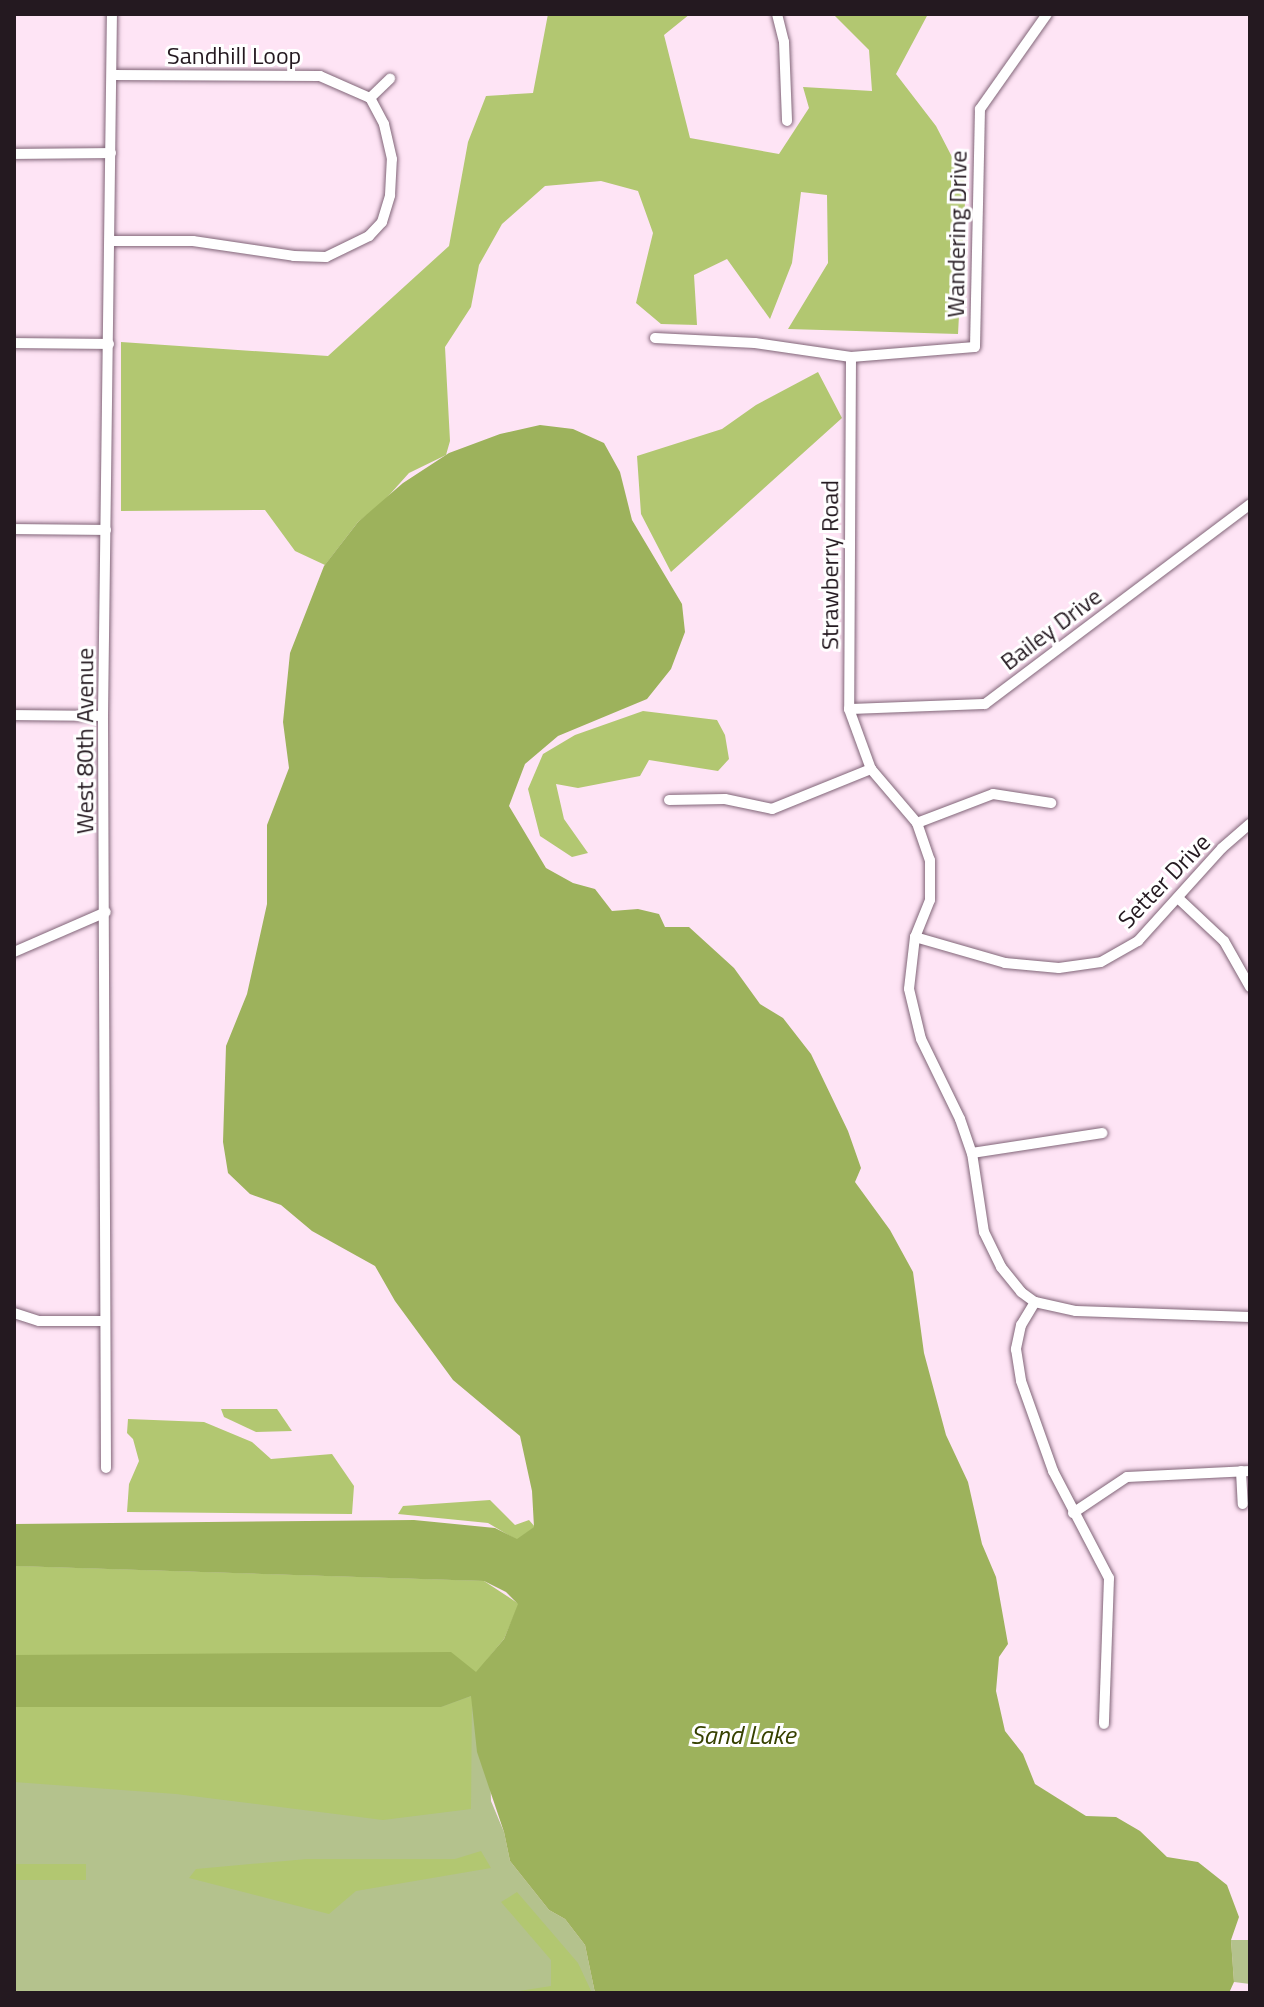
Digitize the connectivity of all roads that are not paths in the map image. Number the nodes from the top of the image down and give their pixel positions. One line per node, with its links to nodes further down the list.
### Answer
1 (112, 14): 4 (street, West 80th Avenue)
2 (777, 14): 7 (street)
3 (1047, 14): 14 (street, Wandering Drive)
4 (112, 75): 6 (street, Sandhill Loop); 8 (street, West 80th Avenue)
5 (390, 79): 6 (street)
6 (370, 98): 10 (street)
7 (787, 121)
8 (111, 153): 9 (street); 10 (street, West 80th Avenue)
9 (14, 154)
10 (110, 241): 13 (street, West 80th Avenue)
11 (655, 338): 14 (street, Wandering Drive)
12 (14, 343): 13 (street)
13 (109, 344): 17 (street, West 80th Avenue)
14 (851, 357): 18 (street, Strawberry Road)
15 (1250, 504): 18 (street, Bailey Drive)
16 (14, 529): 17 (street)
17 (106, 530): 20 (street, West 80th Avenue)
18 (849, 709): 21 (street, Strawberry Road)
19 (14, 715): 20 (street)
20 (103, 716): 27 (street, West 80th Avenue)
21 (871, 769): 22 (street); 24 (street)
22 (669, 800)
23 (1051, 803): 24 (street)
24 (917, 823): 28 (street)
25 (1250, 824): 26 (street, Setter Drive)
26 (1178, 898): 28 (street, Setter Drive); 30 (street)
27 (106, 912): 29 (street); 36 (street, West 80th Avenue)
28 (915, 937): 32 (street)
29 (14, 952)
30 (1250, 987)
31 (1102, 1133): 32 (street)
32 (972, 1153): 33 (street)
33 (1035, 1302): 35 (street); 40 (street)
34 (14, 1313): 36 (street)
35 (1250, 1317)
36 (103, 1321): 37 (street, West 80th Avenue)
37 (106, 1468)
38 (1246, 1471): 39 (street); 40 (street)
39 (1243, 1504)
40 (1073, 1513): 41 (street)
41 (1104, 1724)

